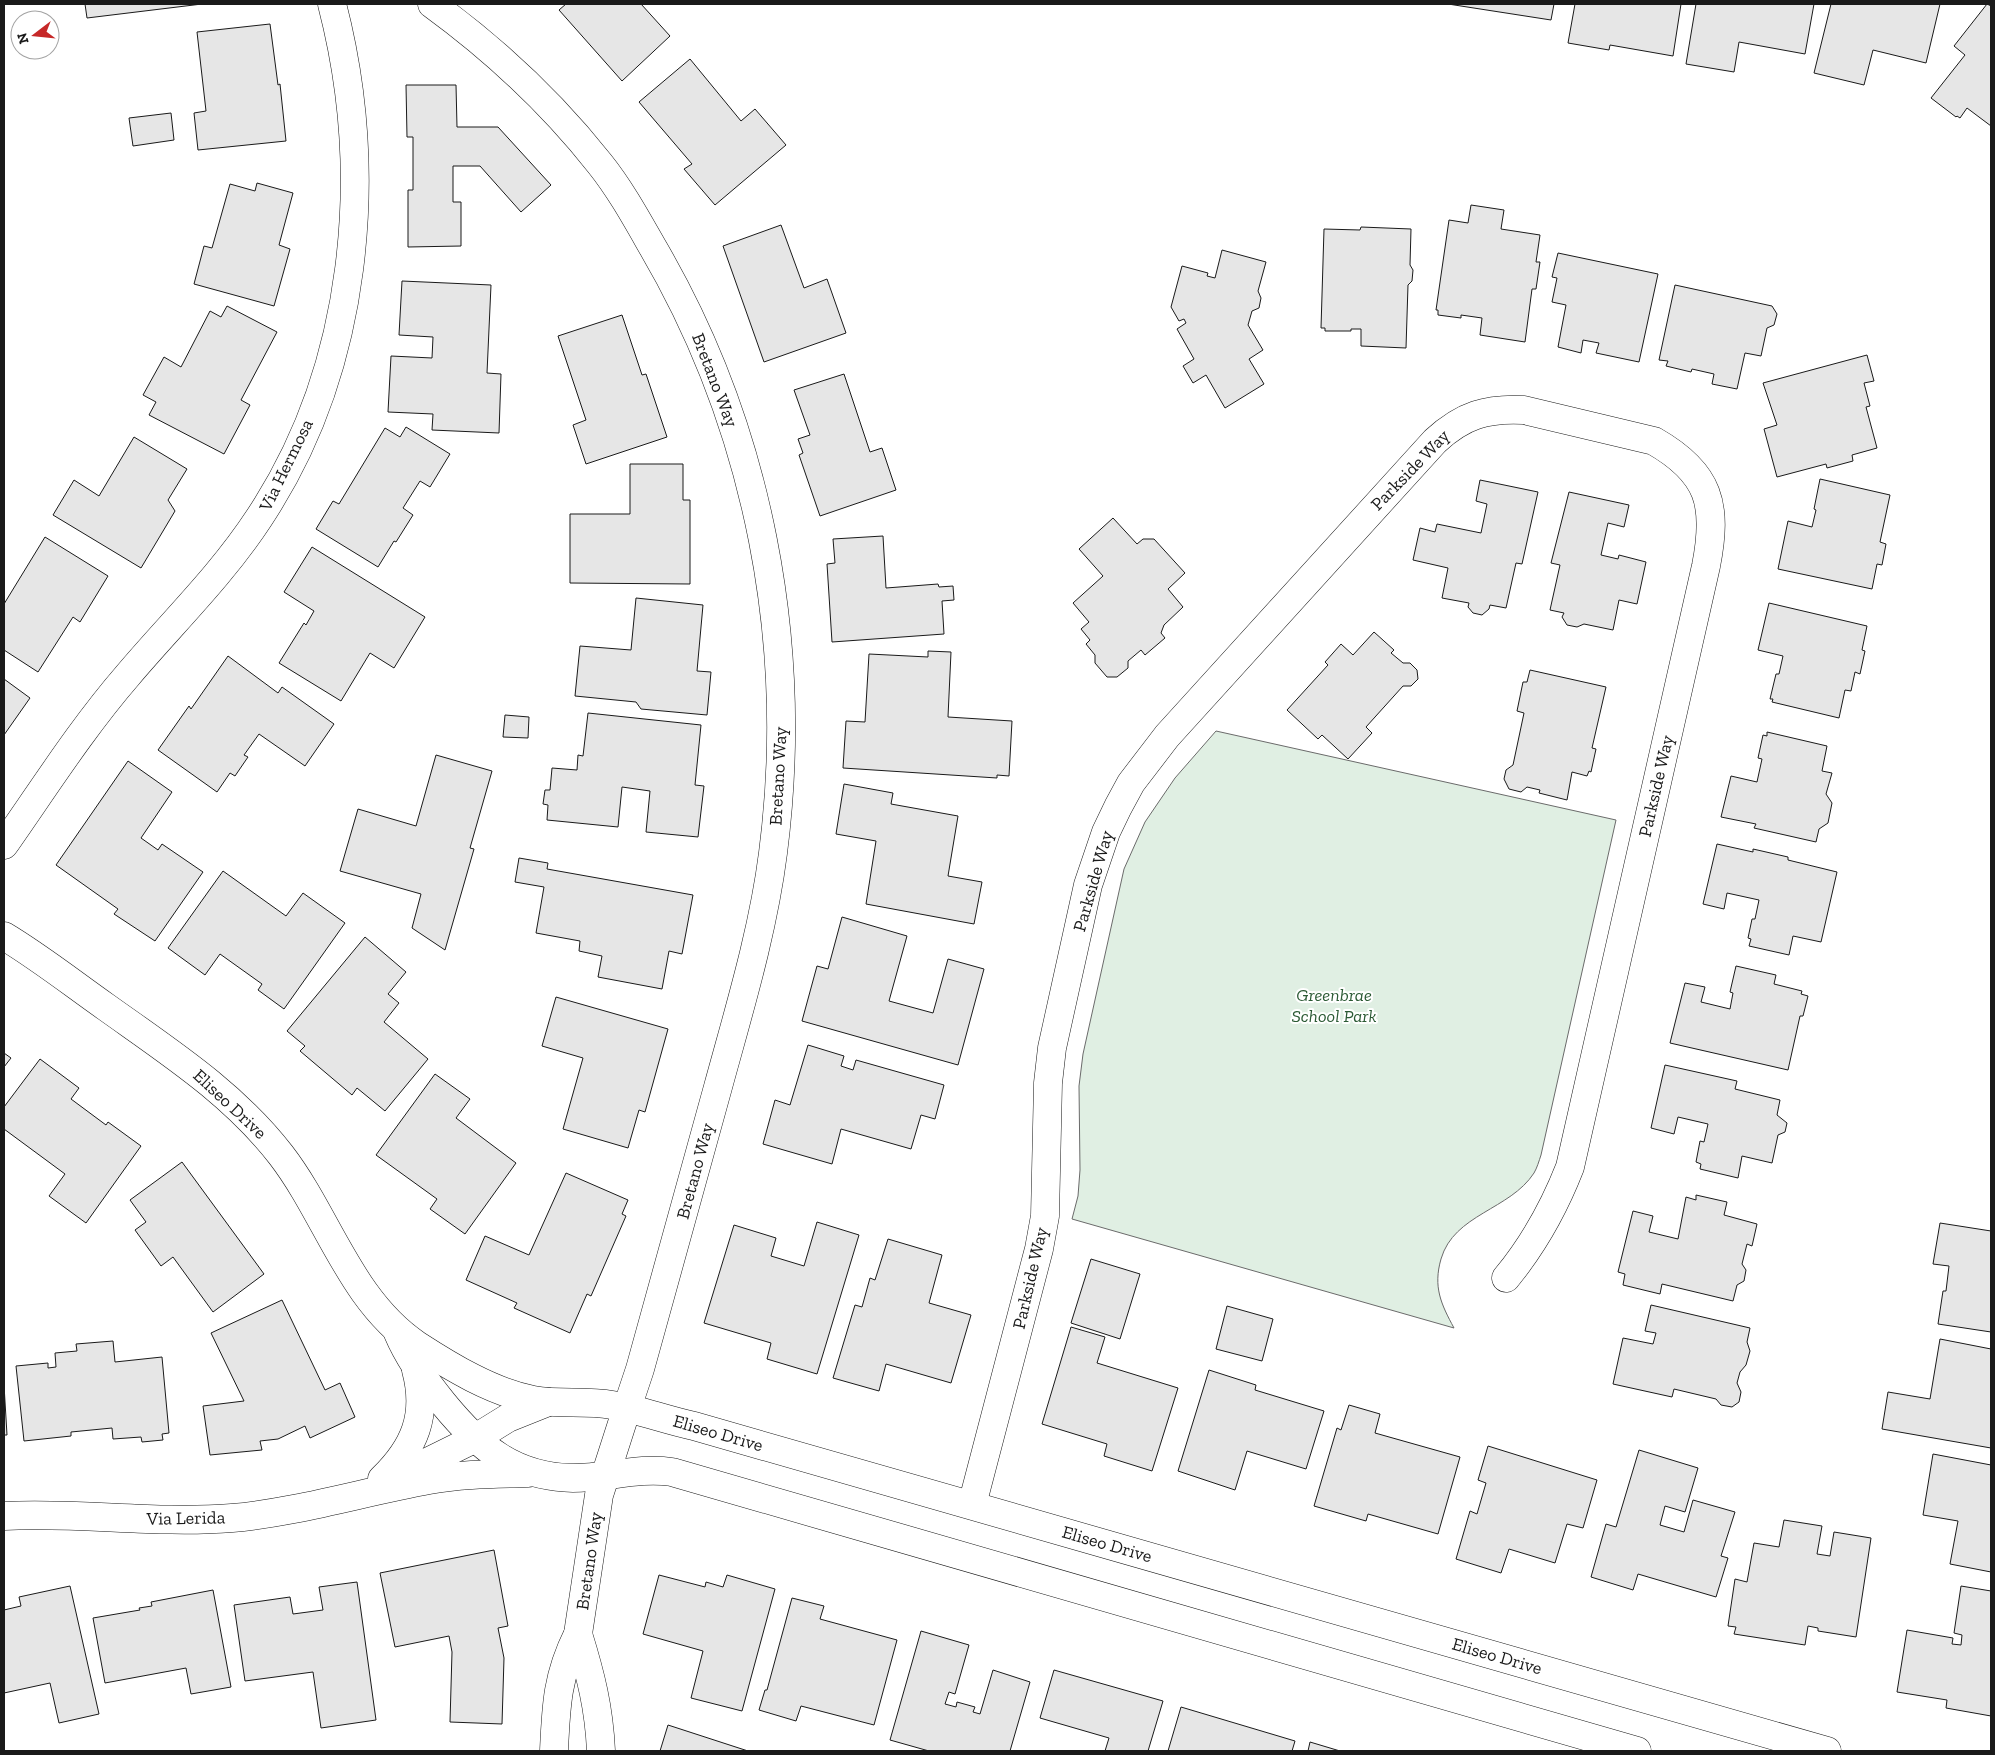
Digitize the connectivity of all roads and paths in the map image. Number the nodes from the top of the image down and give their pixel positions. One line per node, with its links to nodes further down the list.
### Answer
1 (332, 4): 3 (street, Via Hermosa)
2 (432, 4): 9 (street, Bretano Way)
3 (4, 845)
4 (4, 936): 6 (street, Eliseo Drive)
5 (1506, 1278): 14 (street, Parkside Way)
6 (396, 1329): 7 (street, Eliseo Drive); 8 (street, Eliseo Drive)
7 (414, 1364): 10 (street, Eliseo Drive); 13 (street)
8 (548, 1402): 9 (street, Eliseo Drive); 10 (street, Via Lerida)
9 (627, 1408): 12 (street, Bretano Way); 14 (street, Eliseo Drive)
10 (474, 1438): 11 (street, Eliseo Drive); 13 (street, Via Lerida)
11 (537, 1472): 12 (street, Eliseo Drive); 13 (street, Via Lerida)
12 (604, 1475): 16 (street, Bretano Way); 19 (street, Eliseo Drive)
13 (366, 1494): 15 (street, Via Lerida)
14 (972, 1505): 20 (street, Eliseo Drive)
15 (4, 1516)
16 (578, 1634): 17 (street, Bretano Way); 18 (street, Bretano Way)
17 (554, 1751)
18 (601, 1751)
19 (1637, 1751)
20 (1827, 1751)

